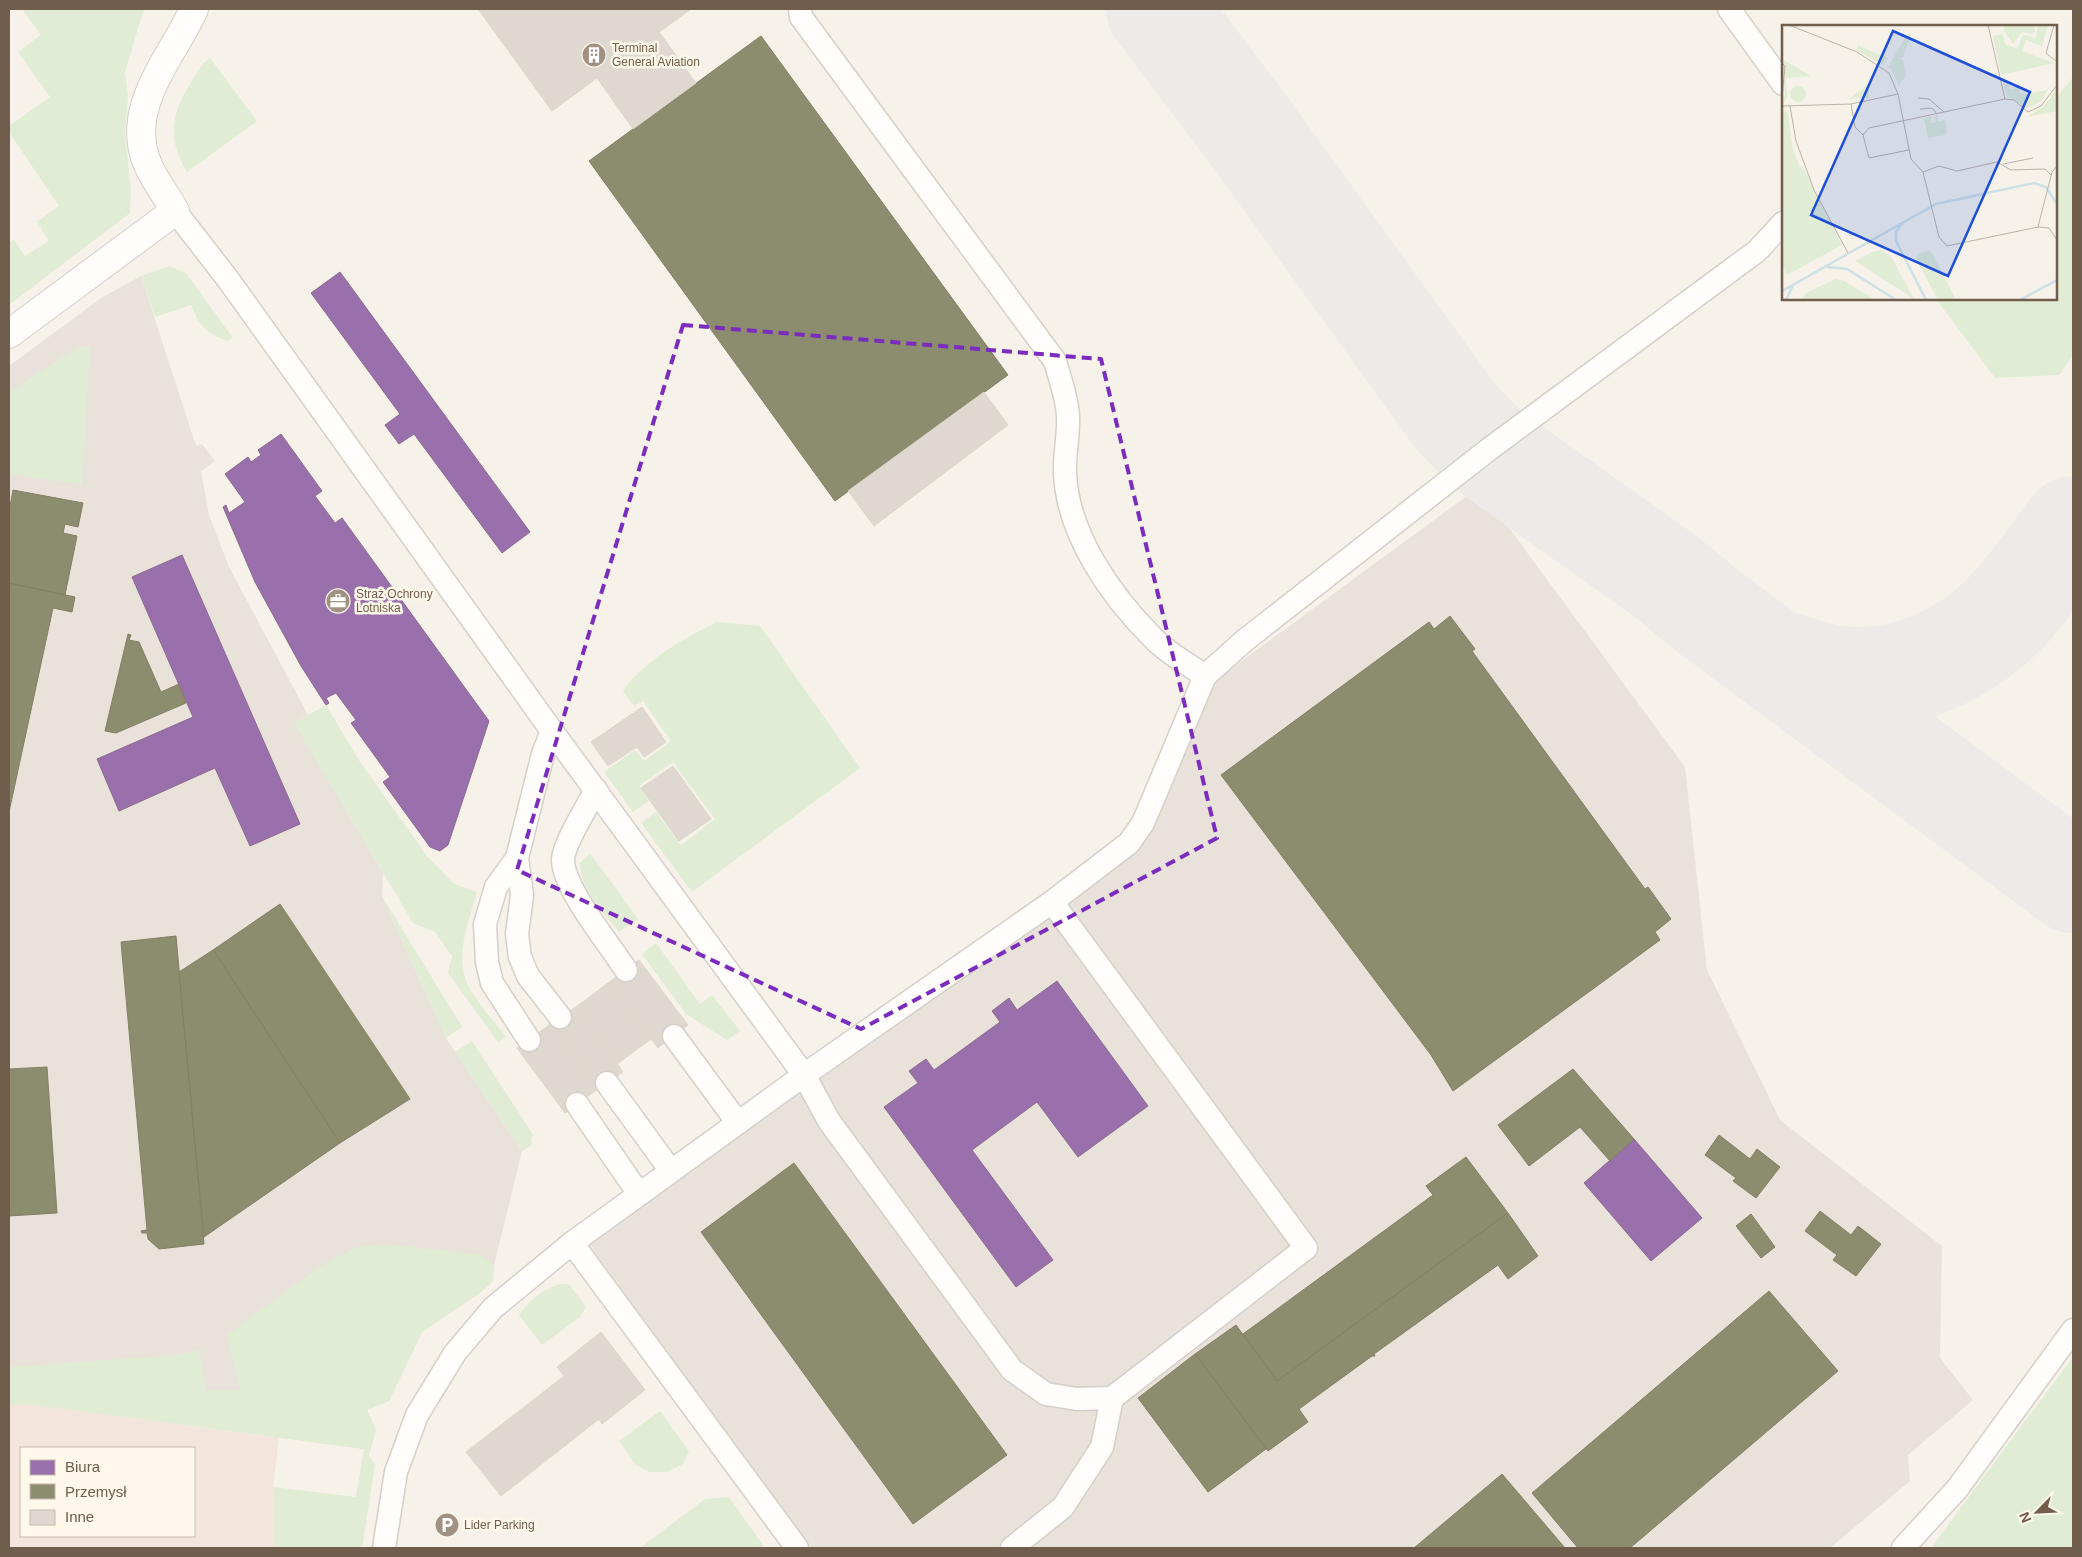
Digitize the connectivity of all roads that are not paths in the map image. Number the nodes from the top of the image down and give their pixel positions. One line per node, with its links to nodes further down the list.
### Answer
1 (194, 9): 5 (street)
2 (800, 9): 8 (lane)
3 (1729, 9): 4 (lane)
4 (1782, 83)
5 (176, 211): 7 (street); 9 (lane)
6 (1782, 224): 8 (lane)
7 (9, 334)
8 (1205, 676): 12 (lane)
9 (552, 730): 10 (lane); 11 (lane)
10 (596, 790): 13 (lane); 17 (lane)
11 (517, 858): 14 (lane); 16 (lane)
12 (1052, 902): 17 (lane); 25 (lane)
13 (626, 970)
14 (560, 1017)
15 (674, 1036): 20 (lane)
16 (529, 1040)
17 (804, 1075): 20 (lane); 25 (lane)
18 (607, 1083): 21 (lane)
19 (577, 1104): 22 (lane)
20 (738, 1123): 21 (lane)
21 (671, 1171): 22 (lane)
22 (639, 1194): 23 (lane)
23 (572, 1243): 26 (lane); 27 (lane)
24 (2073, 1330): 29 (lane)
25 (1112, 1398): 28 (lane)
26 (384, 1548)
27 (797, 1548)
28 (1012, 1548)
29 (1904, 1548)

